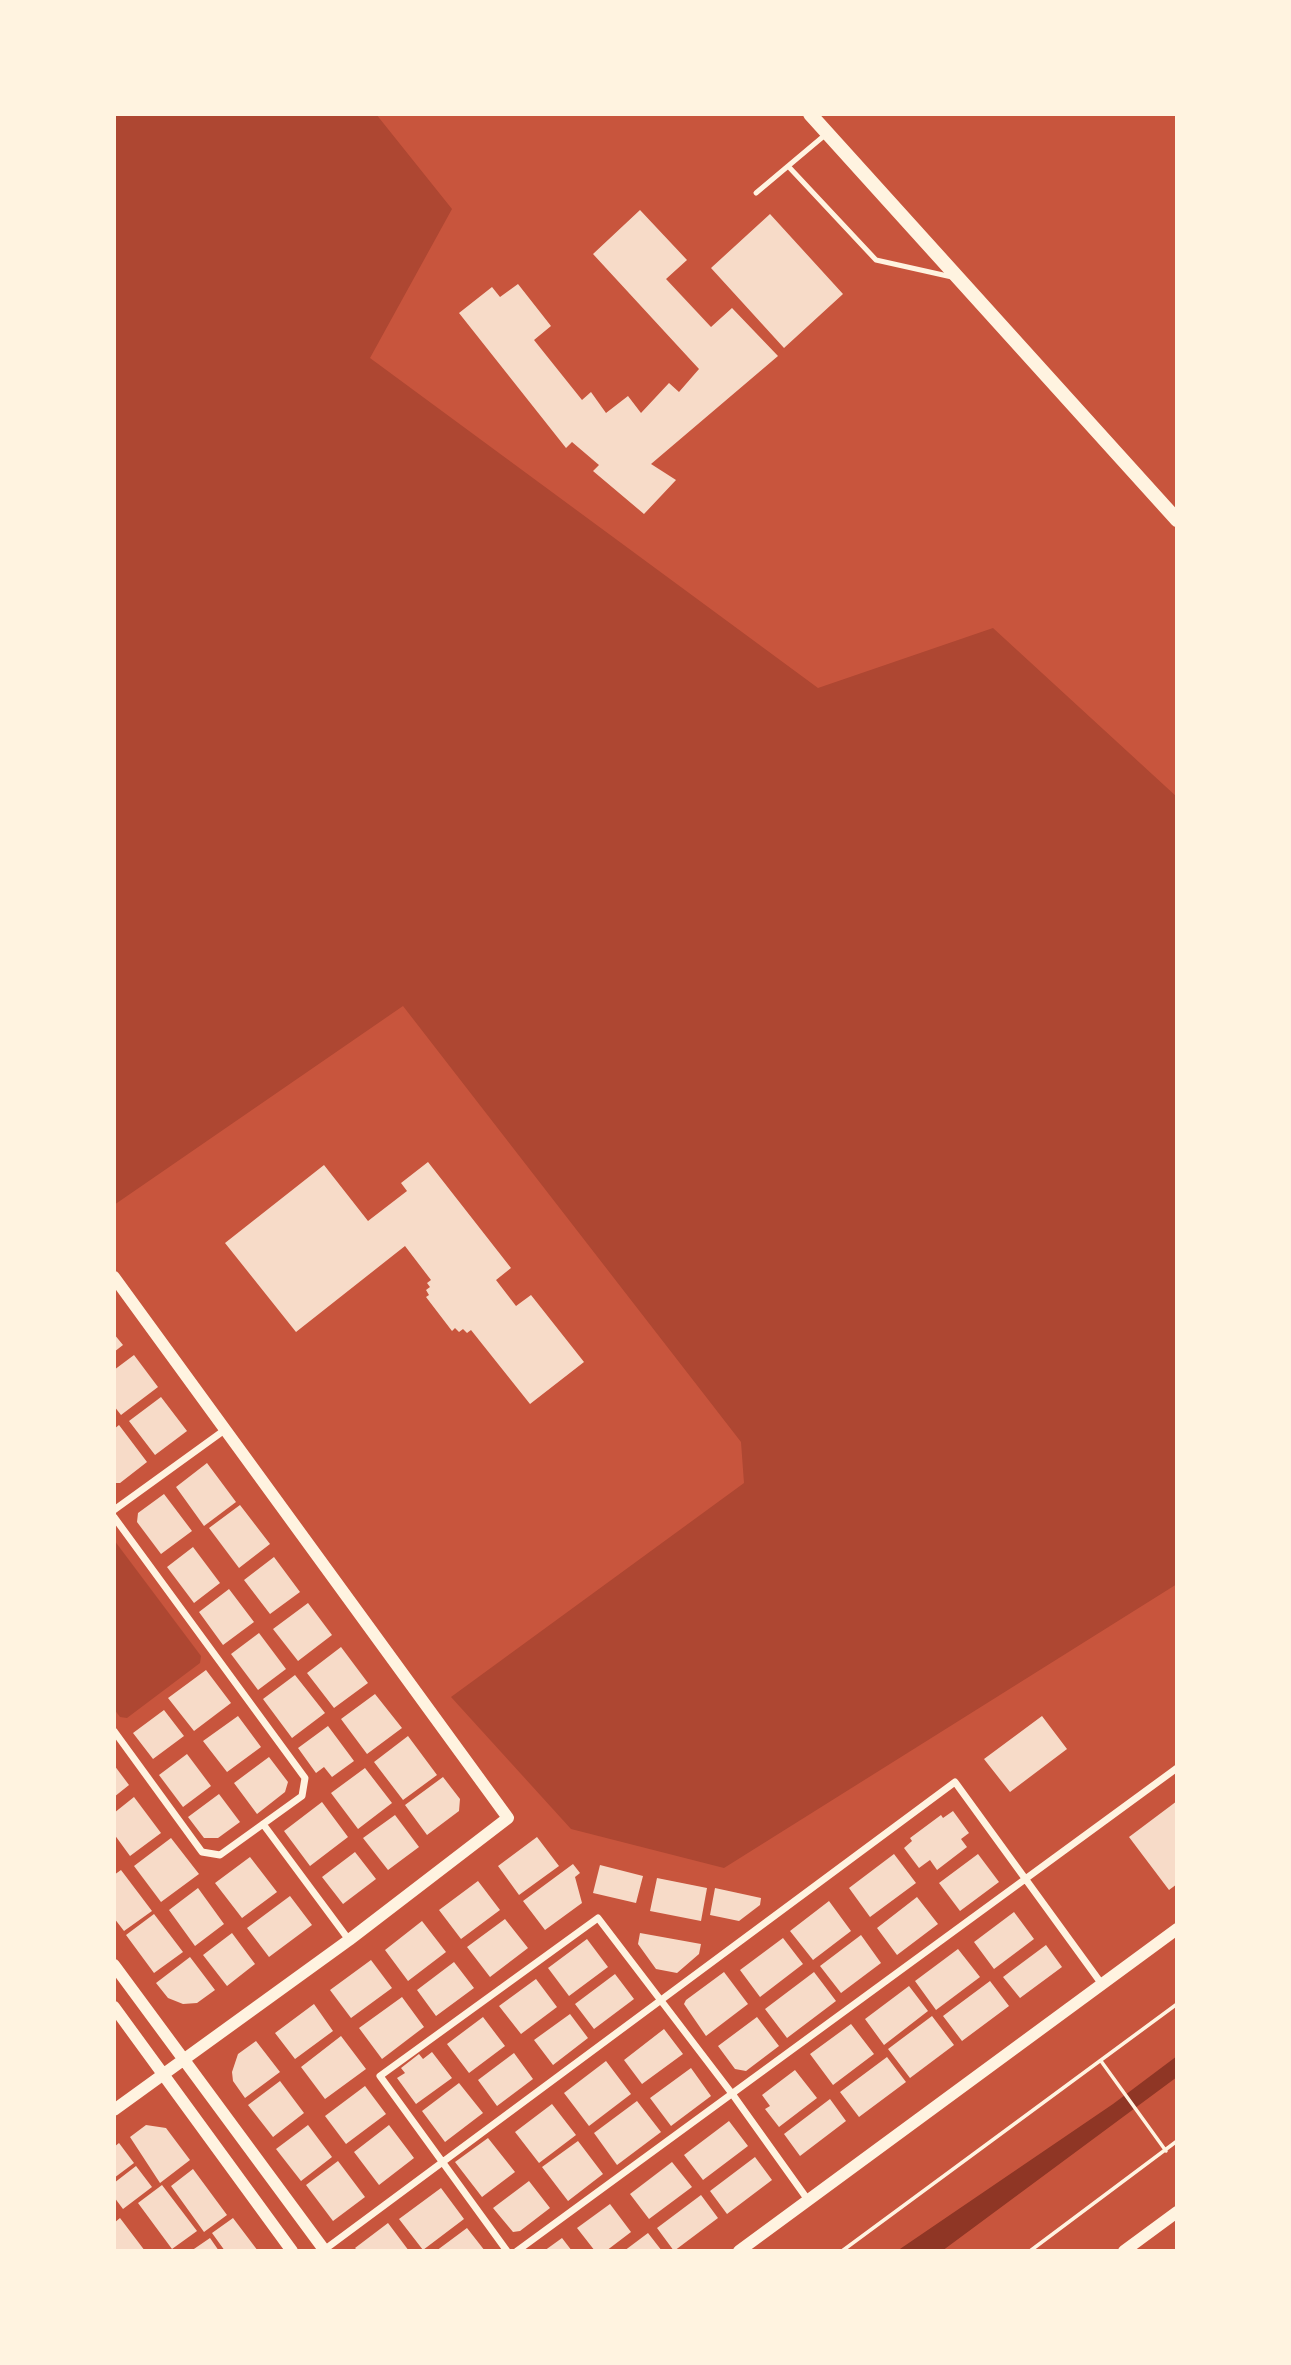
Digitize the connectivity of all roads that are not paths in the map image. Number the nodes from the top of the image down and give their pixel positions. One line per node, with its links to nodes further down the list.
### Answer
1 (810, 114): 2 (main road)
2 (828, 133): 3 (lane); 5 (main road)
3 (788, 166): 4 (lane); 5 (lane)
4 (756, 193)
5 (960, 279): 6 (main road)
6 (1177, 520)
7 (114, 1277): 8 (street)
8 (226, 1429): 9 (street); 16 (street)
9 (114, 1510)
10 (114, 1517): 13 (street)
11 (114, 1731): 13 (street)
12 (1177, 1768): 14 (street)
13 (263, 1824): 16 (street)
14 (1026, 1880): 18 (street); 19 (street); 23 (street)
15 (1177, 1929): 18 (street)
16 (349, 1940): 21 (street)
17 (114, 1965): 21 (street)
18 (1101, 1983): 26 (street)
19 (662, 2000): 23 (street); 25 (street); 25 (street)
20 (114, 2007): 22 (street)
21 (183, 2059): 22 (street); 29 (street)
22 (162, 2074): 24 (street); 28 (street)
23 (733, 2095): 26 (street); 31 (street)
24 (114, 2110)
25 (441, 2162): 29 (street); 30 (street)
26 (808, 2200): 32 (street)
27 (1177, 2212): 33 (street)
28 (292, 2251)
29 (325, 2251)
30 (507, 2251)
31 (517, 2251)
32 (739, 2251)
33 (1124, 2251)

